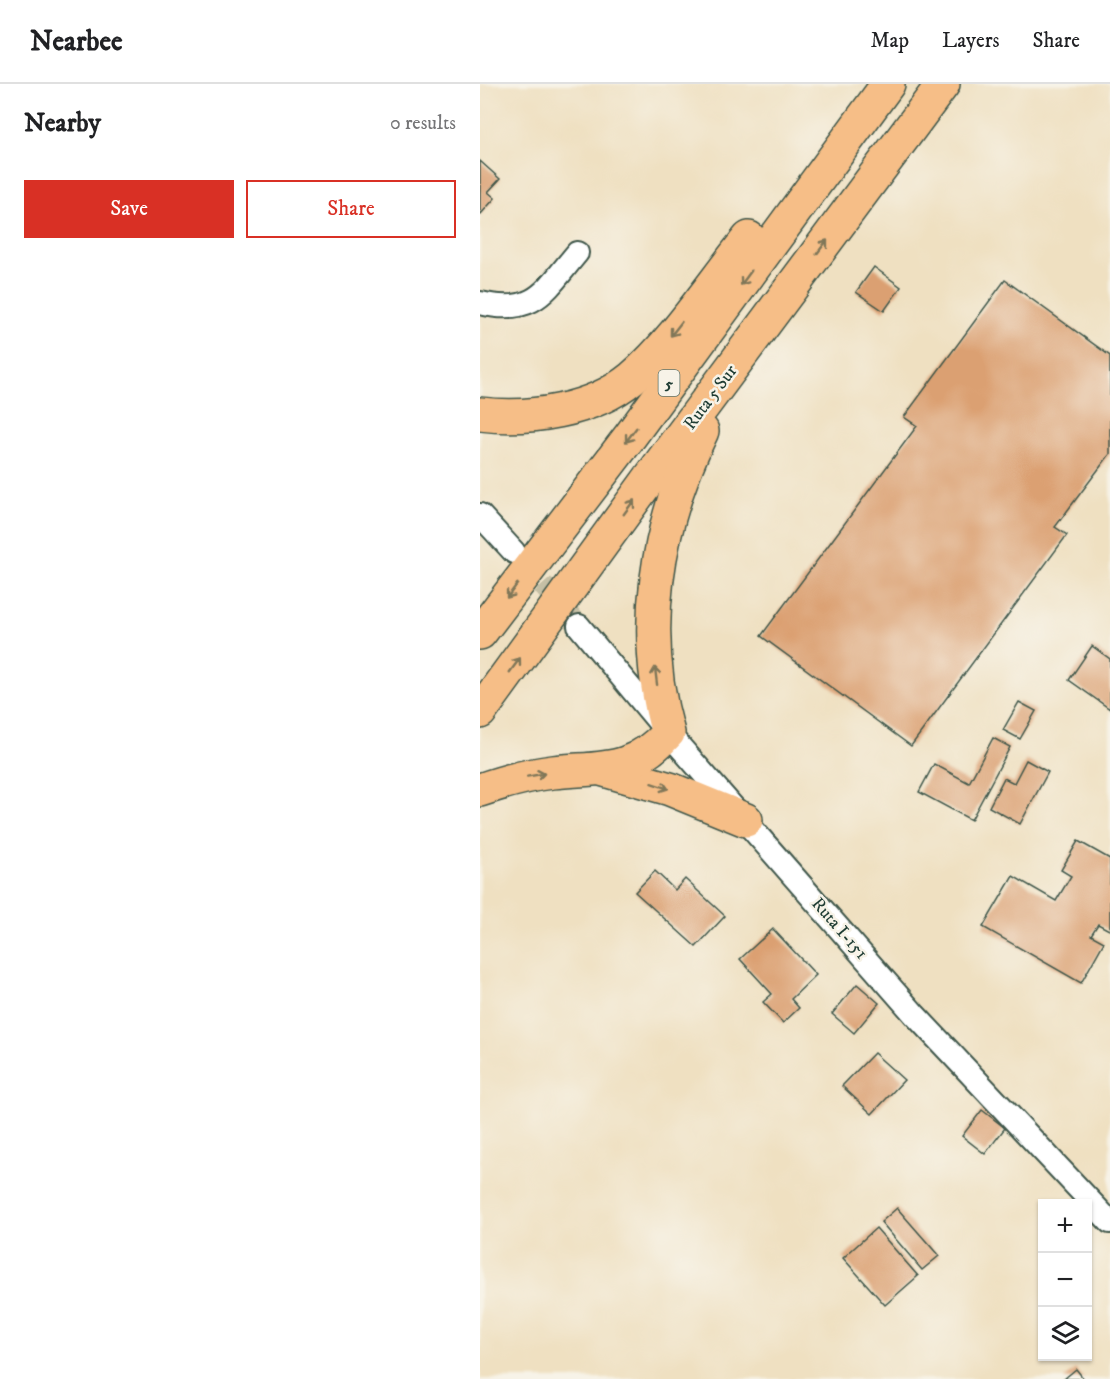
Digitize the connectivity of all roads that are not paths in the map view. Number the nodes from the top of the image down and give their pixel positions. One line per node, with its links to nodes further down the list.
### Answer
1 (888, 84): 3 (highway, 5)
2 (943, 84): 6 (highway, Ruta 5 Sur / 5, one-way to 2)
3 (855, 129): 7 (highway, one-way to 7); 11 (highway, 5, one-way to 11)
4 (577, 253): 5 (street)
5 (480, 303)
6 (737, 362): 12 (highway, Ruta 5 Sur / 5, one-way to 6); 13 (highway, one-way to 6)
7 (481, 415)
8 (480, 515): 9 (street)
9 (514, 552)
10 (579, 626): 13 (street, Ruta I-151)
11 (480, 633)
12 (480, 712)
13 (668, 733): 14 (highway); 16 (street, Ruta I-151)
14 (604, 770): 15 (highway, one-way to 14); 16 (highway, one-way to 16)
15 (480, 790)
16 (746, 820): 17 (street, Ruta I-151)
17 (1110, 1222)

